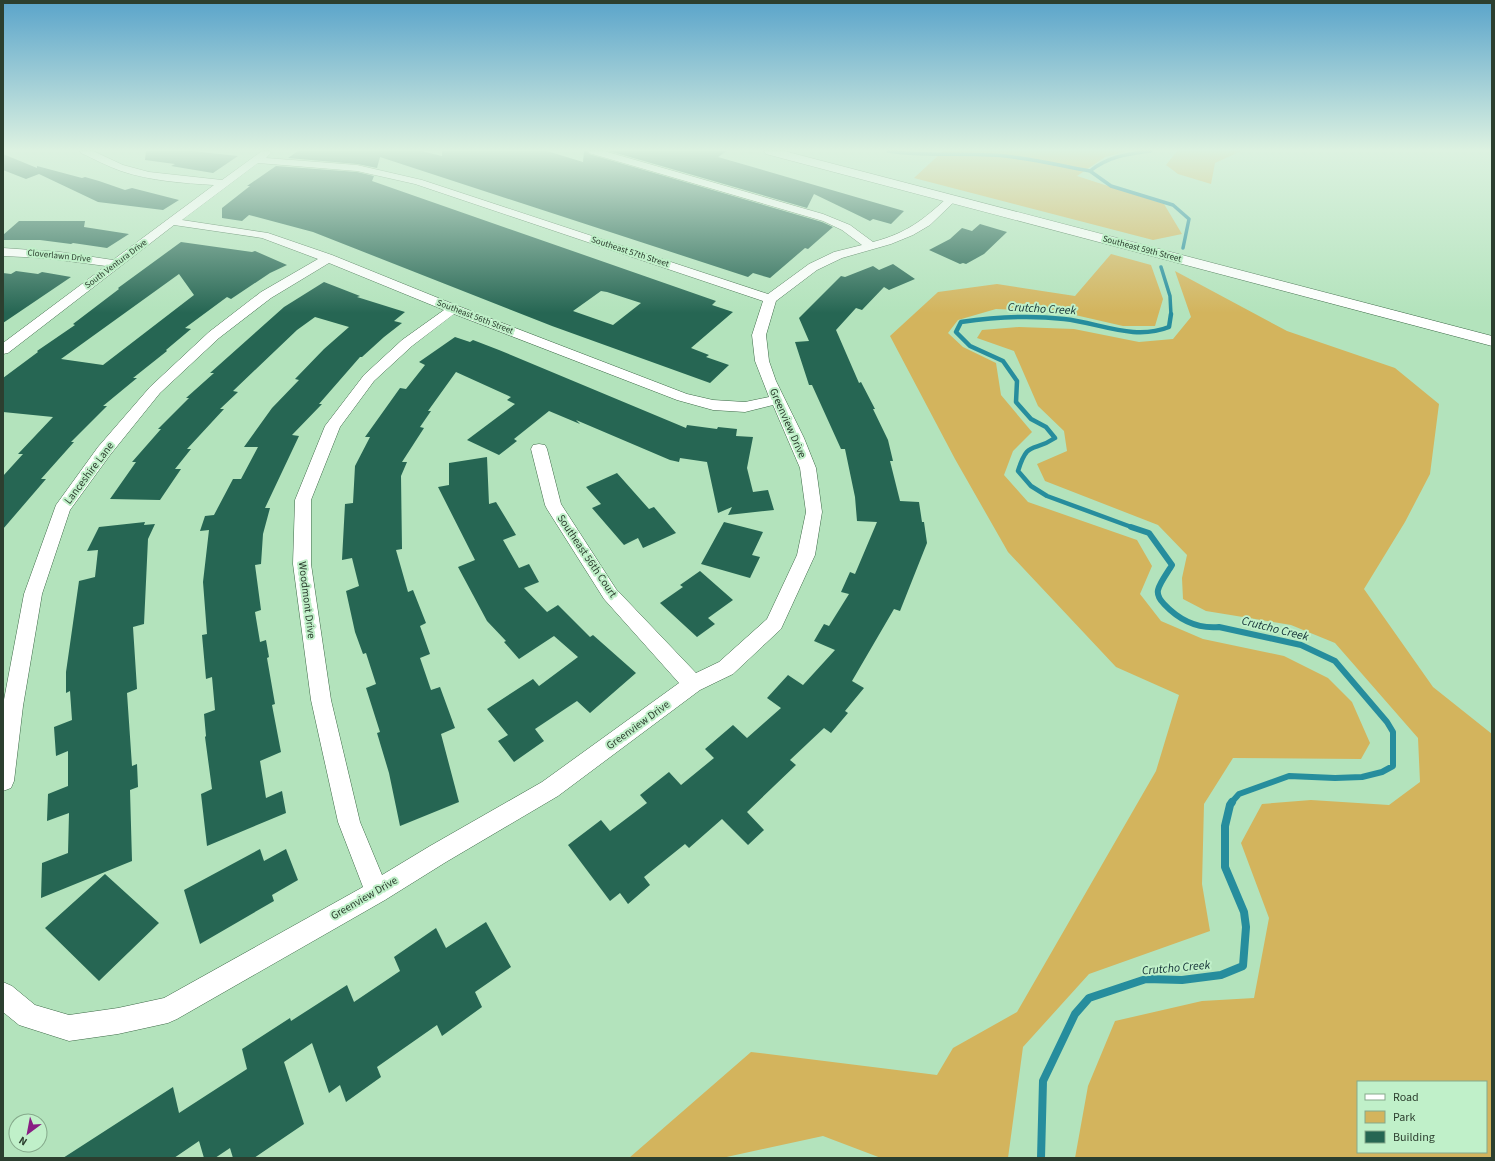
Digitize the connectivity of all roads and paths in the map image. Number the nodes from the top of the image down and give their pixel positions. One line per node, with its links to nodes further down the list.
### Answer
1 (195, 205): 6 (street, South Ventura Drive)
2 (488, 205): 11 (street, Southeast 57th Street)
3 (781, 205): 7 (street)
4 (945, 205): 7 (street)
5 (976, 205): 13 (main road, Southeast 59th Street)
6 (174, 222): 9 (street, Southeast 56th Street); 10 (street, South Ventura Drive)
7 (869, 245): 11 (street)
8 (3, 252): 10 (street, Cloverlawn Drive)
9 (328, 258): 12 (street, Southeast 56th Street); 18 (street, Lanceshire Lane)
10 (116, 264): 14 (street, South Ventura Drive)
11 (770, 299): 15 (street, Greenview Drive)
12 (453, 309): 15 (street, Southeast 56th Street); 19 (street, Woodmont Drive)
13 (1492, 341)
14 (3, 350)
15 (777, 400): 17 (street, Greenview Drive)
16 (539, 449): 17 (street, Southeast 56th Court)
17 (693, 684): 19 (street, Greenview Drive)
18 (3, 781)
19 (377, 892): 20 (street, Greenview Drive)
20 (3, 995)

